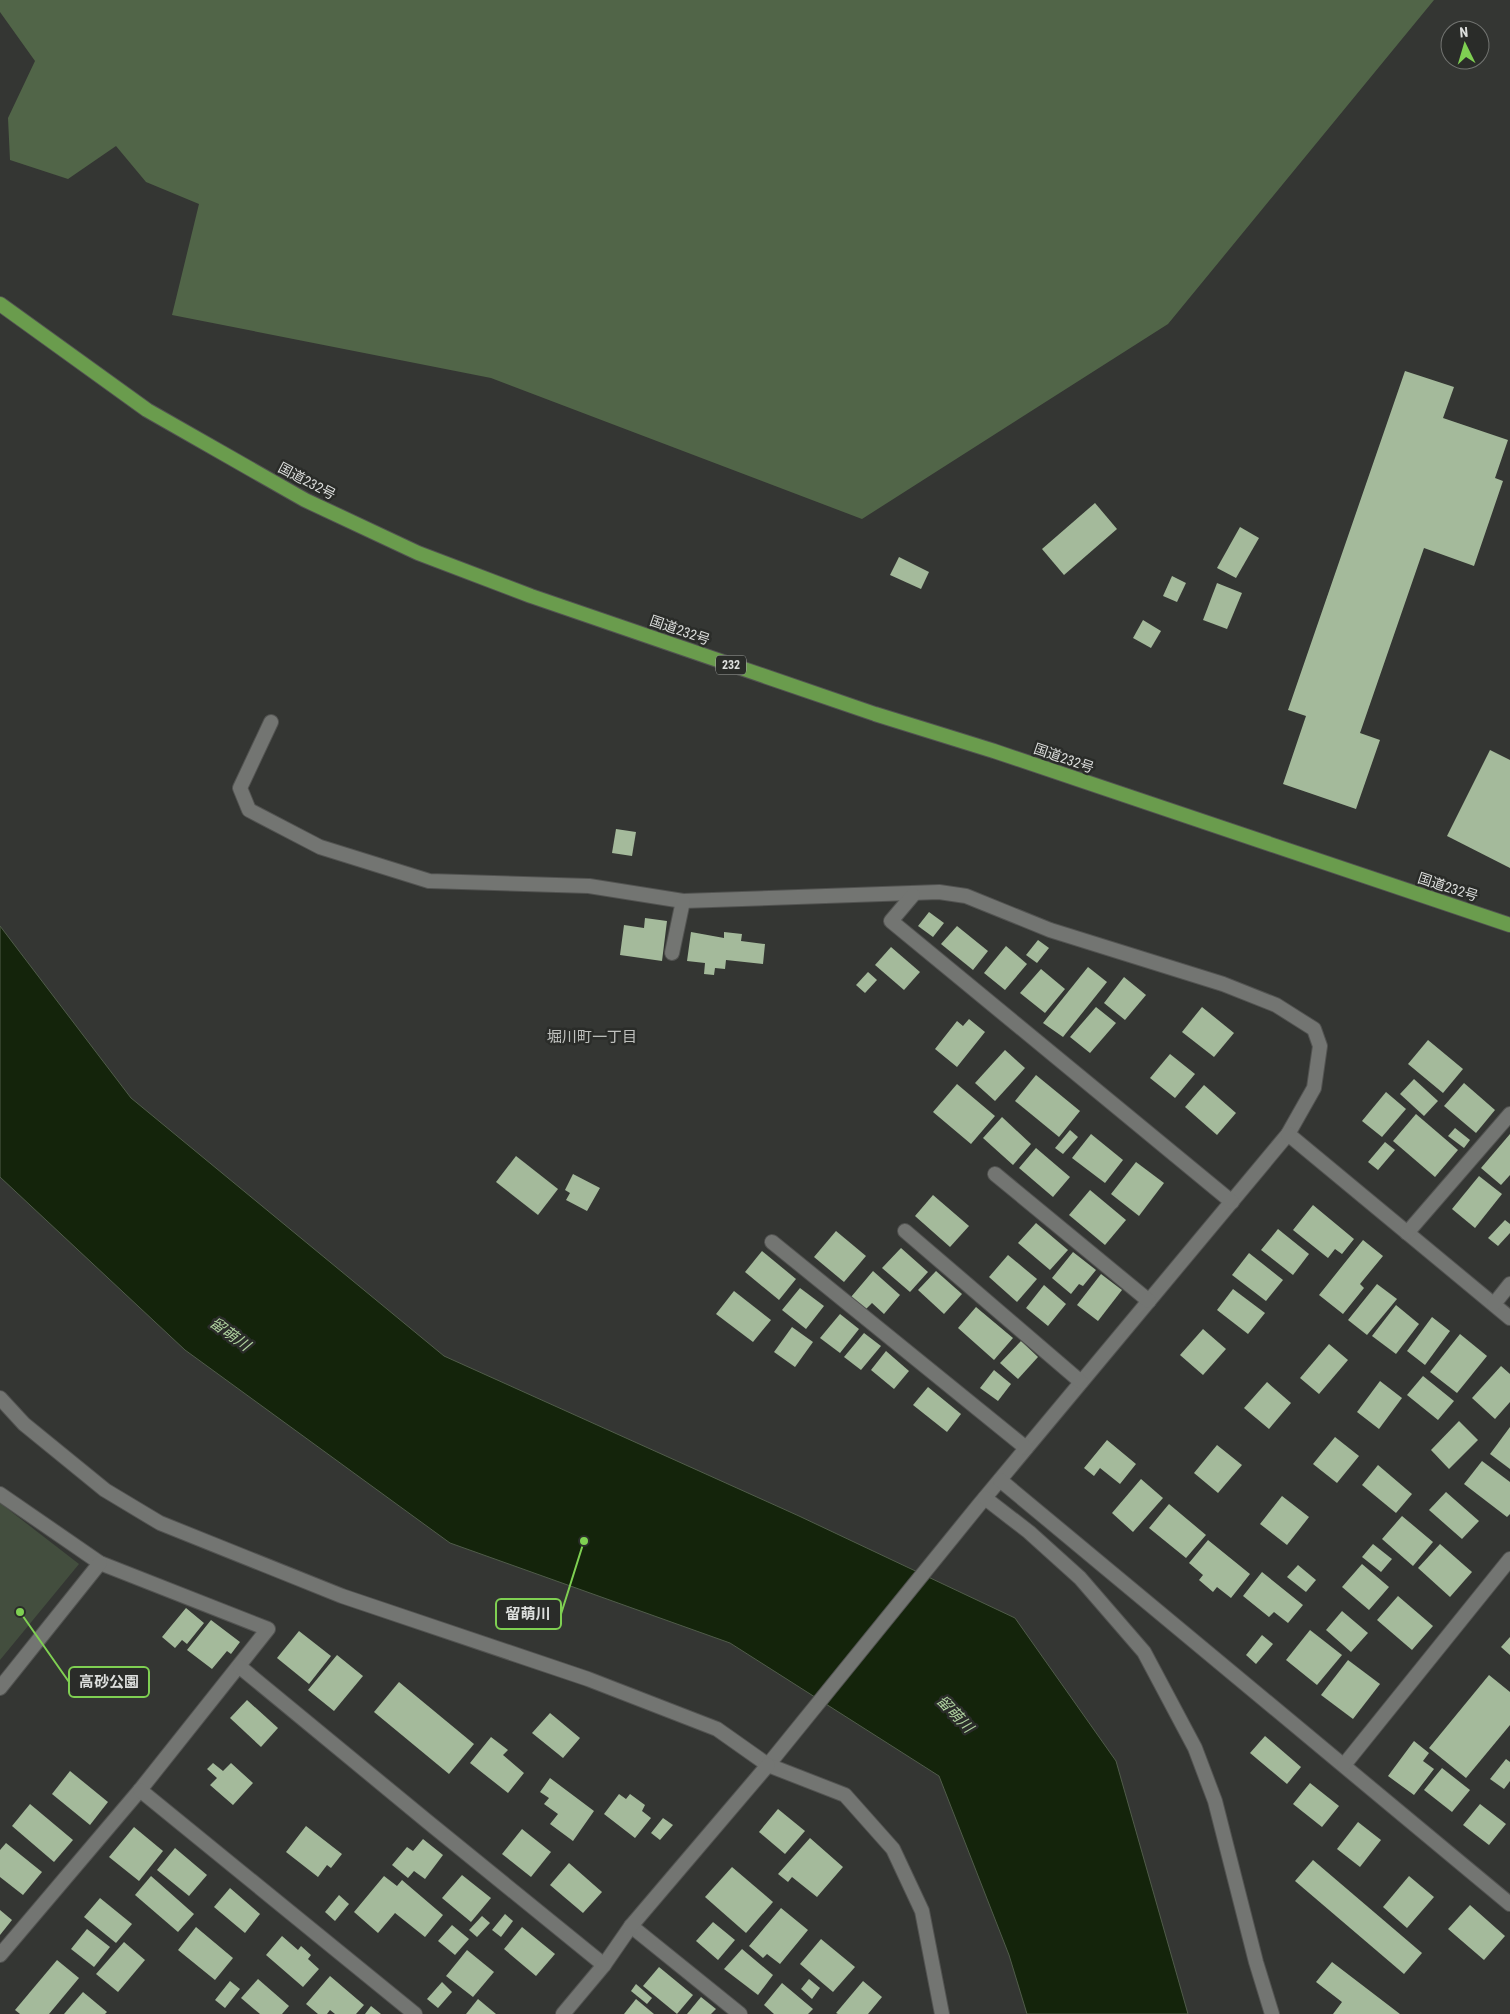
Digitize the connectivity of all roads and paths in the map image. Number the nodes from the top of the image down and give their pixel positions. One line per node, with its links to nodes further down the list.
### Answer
1 (0, 304): 5 (highway, 国道232号 / 232)
2 (271, 722): 4 (street)
3 (913, 895): 4 (street); 8 (street); 10 (street)
4 (683, 901): 6 (street)
5 (1510, 924)
6 (672, 953)
7 (1510, 1114): 12 (street)
8 (1288, 1134): 10 (street); 12 (street)
9 (995, 1174): 15 (street)
10 (1232, 1202): 15 (street)
11 (905, 1231): 18 (street)
12 (1407, 1233): 16 (street)
13 (772, 1242): 20 (street)
14 (1510, 1284): 16 (street)
15 (1149, 1301): 18 (street)
16 (1494, 1304): 17 (street)
17 (1510, 1318)
18 (1082, 1382): 20 (street)
19 (0, 1398): 28 (street)
20 (1026, 1448): 21 (street)
21 (1000, 1480): 23 (street); 29 (street)
22 (0, 1494): 25 (street)
23 (982, 1502): 28 (street); 39 (street)
24 (1510, 1558): 29 (street)
25 (100, 1563): 26 (street); 27 (street)
26 (240, 1667): 30 (street); 34 (street)
27 (0, 1688)
28 (768, 1765): 32 (street); 38 (street)
29 (1344, 1765): 31 (street)
30 (140, 1790): 33 (street); 35 (street)
31 (1510, 1904)
32 (631, 1926): 34 (street); 37 (street)
33 (0, 1955)
34 (604, 1965): 36 (street)
35 (415, 2014)
36 (562, 2014)
37 (740, 2014)
38 (942, 2014)
39 (1272, 2014)

